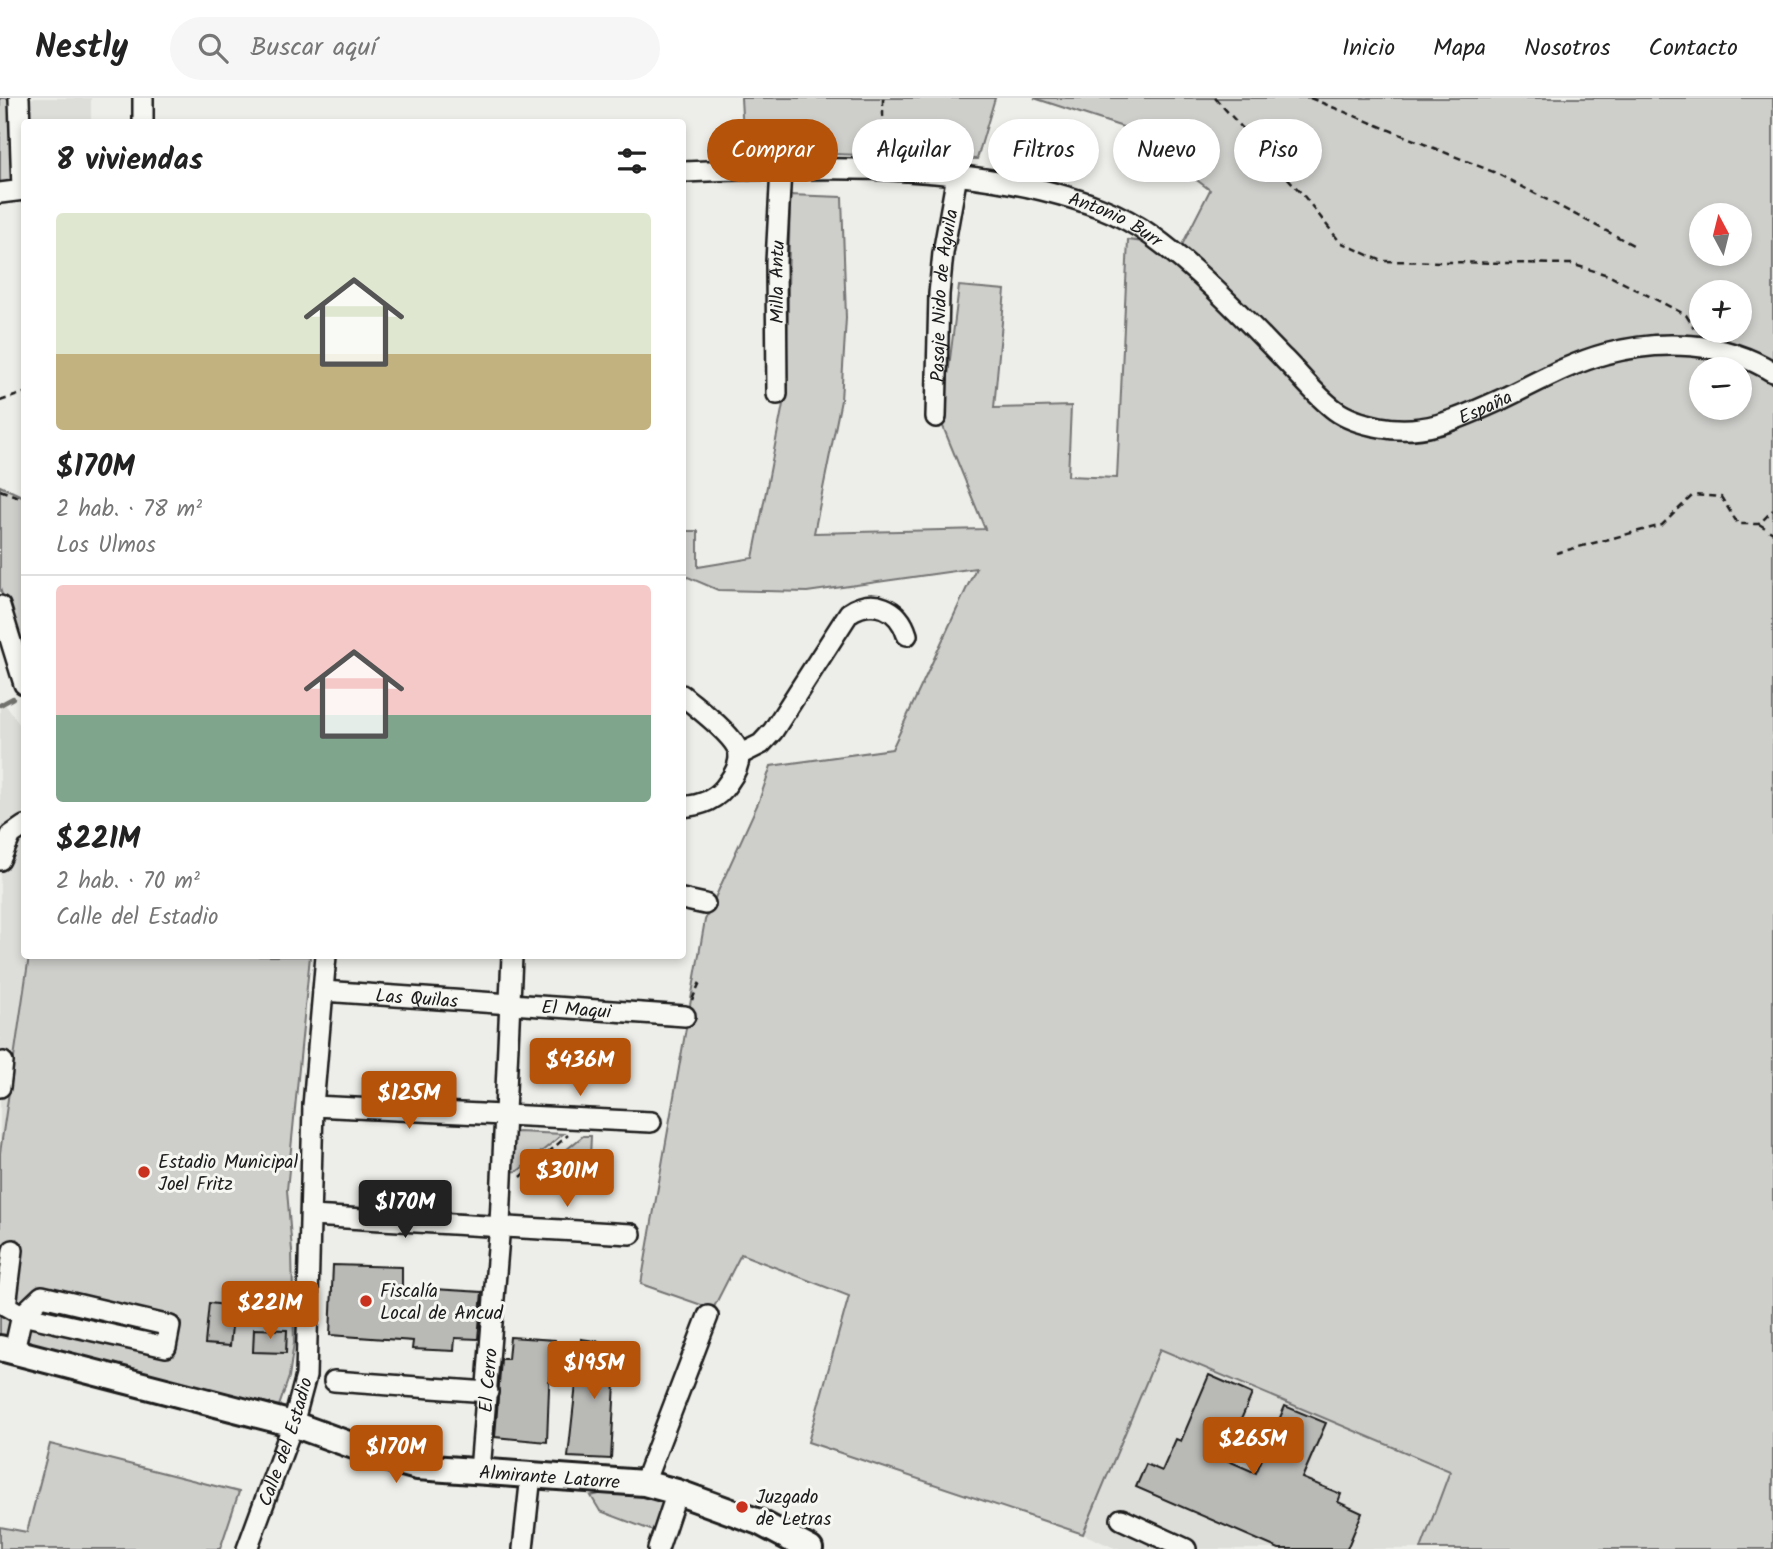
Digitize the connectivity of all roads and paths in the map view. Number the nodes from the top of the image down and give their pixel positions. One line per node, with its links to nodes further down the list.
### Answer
1 (19, 98): 8 (street)
2 (143, 98): 6 (street)
3 (883, 98): 7 (path)
4 (1215, 98): 18 (path)
5 (1310, 98): 16 (path)
6 (143, 119)
7 (883, 119)
8 (21, 144)
9 (707, 171): 10 (street, Antonio Burr)
10 (686, 172)
11 (974, 178): 17 (street, Antonio Burr)
12 (780, 182): 21 (street, Milla Antu)
13 (956, 182): 23 (street, Pasaje Nido de Águila)
14 (21, 190): 15 (street)
15 (0, 193)
16 (1635, 246)
17 (1231, 306): 19 (street, España)
18 (1686, 315)
19 (1773, 372)
20 (21, 394): 22 (path)
21 (777, 394)
22 (0, 401)
23 (936, 417)
24 (0, 490): 25 (path)
25 (21, 498)
26 (1773, 510): 27 (path)
27 (1759, 524): 28 (path); 29 (path)
28 (1773, 534)
29 (1556, 553)
30 (0, 606): 32 (street)
31 (907, 635): 34 (street)
32 (21, 674)
33 (686, 699): 34 (street)
34 (739, 755): 35 (street)
35 (686, 806)
36 (21, 827): 37 (street)
37 (0, 860)
38 (686, 901): 39 (street)
39 (705, 904)
40 (326, 959): 42 (street, Calle del Estadio)
41 (512, 959): 43 (street, El Cerro)
42 (323, 991): 43 (street, Las Quilas); 47 (street, Calle del Estadio)
43 (510, 1004): 44 (street, El Maqui); 48 (street, El Cerro)
44 (685, 1016)
45 (3, 1062): 46 (street)
46 (0, 1087)
47 (313, 1106): 48 (street); 52 (street, Calle del Estadio)
48 (506, 1115): 49 (street); 51 (street, El Cerro)
49 (587, 1119): 50 (street); 51 (path)
50 (651, 1122)
51 (502, 1182): 53 (street, El Cerro)
52 (311, 1216): 53 (street); 61 (street, Calle del Estadio)
53 (500, 1224): 54 (street); 60 (street, El Cerro)
54 (632, 1234)
55 (13, 1250): 56 (street)
56 (22, 1315): 56 (street); 58 (street)
57 (708, 1316): 64 (street)
58 (7, 1349): 61 (main road, Almirante Latorre)
59 (334, 1381): 60 (street)
60 (488, 1392): 62 (street, El Cerro)
61 (293, 1424): 62 (main road, Almirante Latorre); 67 (street, Calle del Estadio)
62 (480, 1471): 63 (main road, Almirante Latorre)
63 (531, 1475): 64 (main road, Almirante Latorre); 68 (street)
64 (644, 1483): 65 (main road, Almirante Latorre)
65 (677, 1492): 69 (street); 70 (main road, Almirante Latorre)
66 (1121, 1519): 71 (street)
67 (247, 1549)
68 (523, 1549)
69 (658, 1549)
70 (810, 1549)
71 (1186, 1549)

